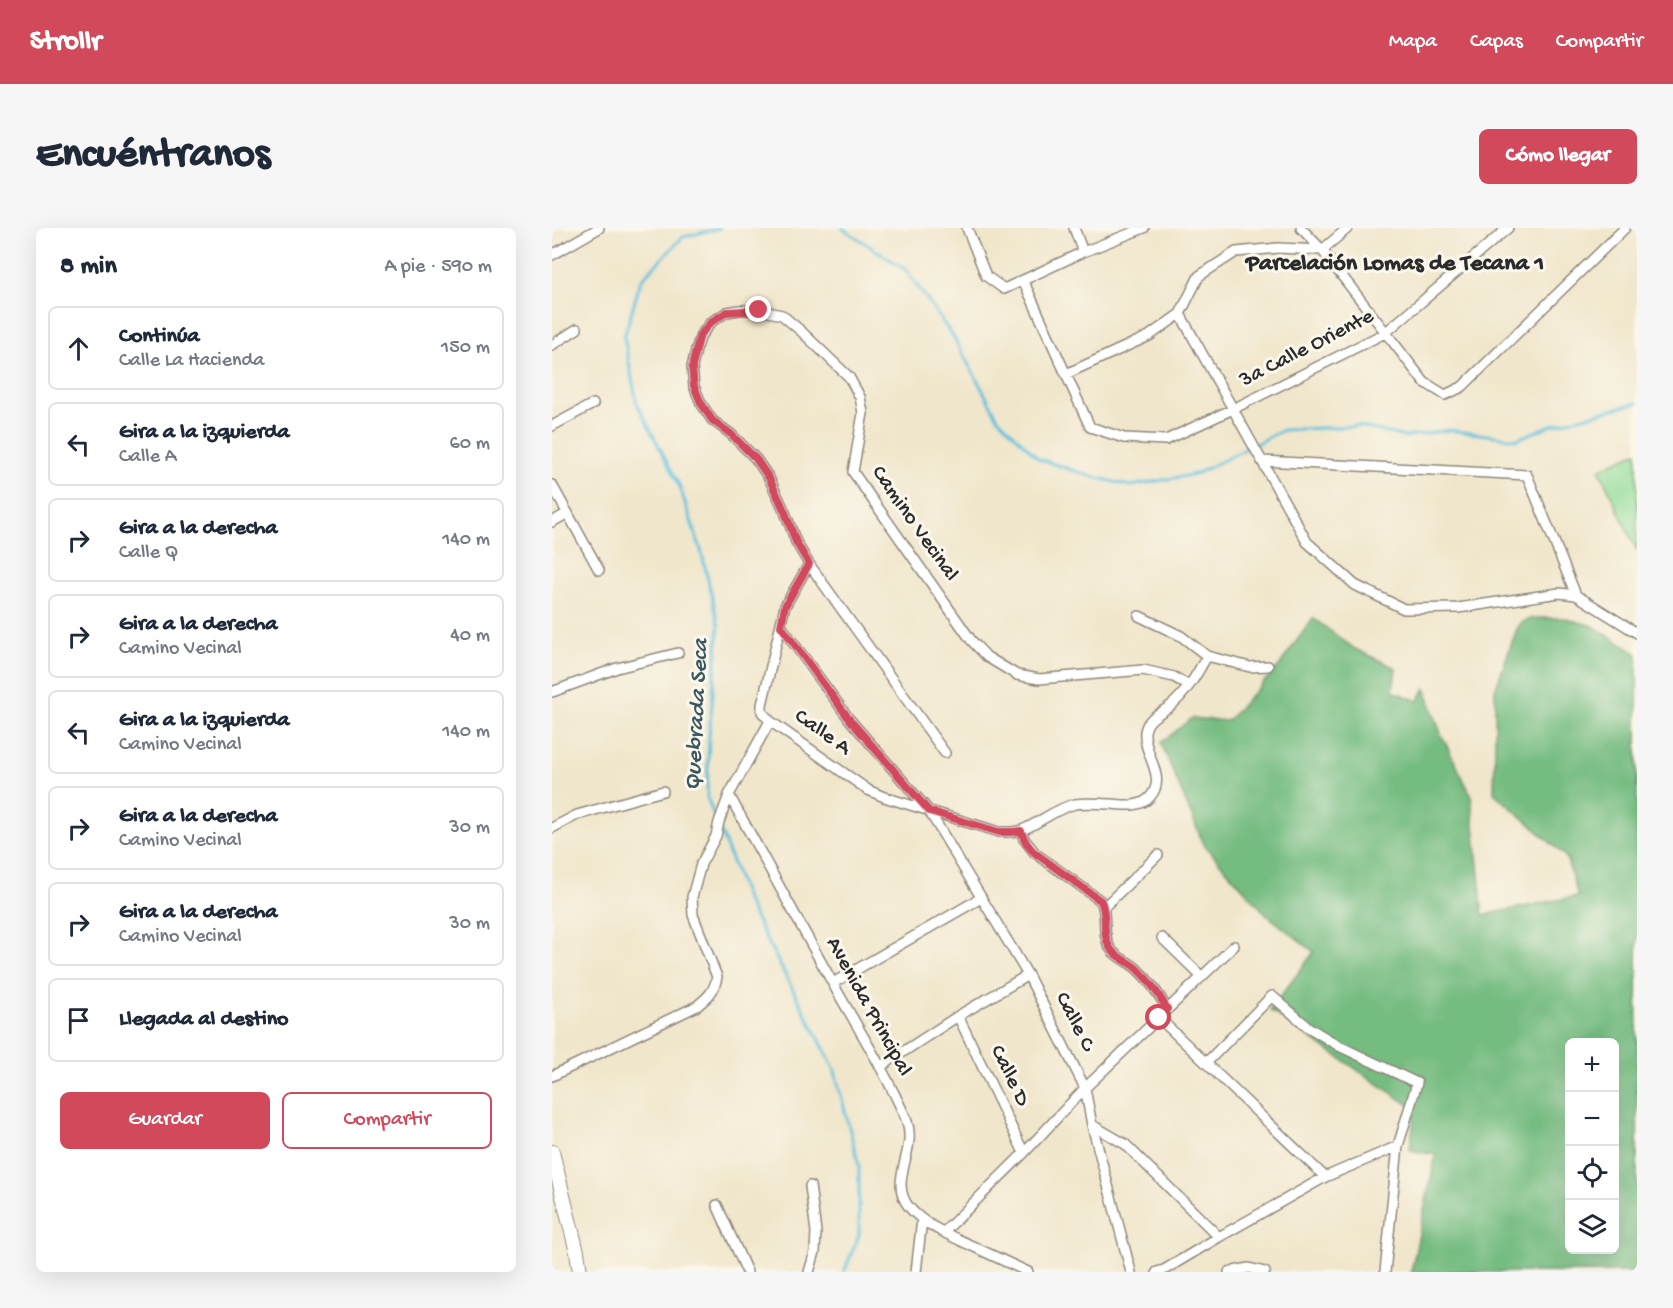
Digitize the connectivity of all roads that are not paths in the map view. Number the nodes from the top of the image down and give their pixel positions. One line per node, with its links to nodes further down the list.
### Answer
1 (599, 228): 11 (street)
2 (967, 228): 12 (street)
3 (1074, 228): 10 (street)
4 (1144, 228): 10 (street)
5 (1301, 228): 9 (street)
6 (1348, 228): 9 (street)
7 (1508, 228): 15 (street, 3a Calle Oriente)
8 (1625, 228): 15 (street)
9 (1322, 250): 13 (street); 15 (street)
10 (1083, 252): 12 (street)
11 (552, 255)
12 (1023, 280): 17 (street, 3a Calle Oriente)
13 (1180, 314): 17 (street); 19 (street)
14 (577, 329): 16 (street)
15 (1385, 333): 19 (street, 3a Calle Oriente)
16 (552, 345)
17 (1066, 374): 19 (street, 3a Calle Oriente)
18 (593, 404): 20 (street)
19 (1233, 409): 21 (street)
20 (552, 426)
21 (1262, 461): 27 (street); 27 (street)
22 (552, 485): 23 (street)
23 (568, 513): 24 (street); 26 (street)
24 (552, 522)
25 (809, 564): 29 (street); 34 (street, Camino Vecinal); 37 (street, Camino Vecinal)
26 (599, 570)
27 (1576, 595): 30 (street)
28 (1138, 616): 32 (street)
29 (781, 626): 36 (street); 40 (street, Calle C)
30 (1637, 633)
31 (678, 653): 35 (street)
32 (1207, 656): 33 (street); 34 (street)
33 (1268, 666)
34 (1189, 686): 42 (street)
35 (552, 692)
36 (770, 721): 39 (street); 40 (street, Calle A)
37 (945, 753)
38 (663, 791): 41 (street)
39 (729, 795): 50 (street, Avenida Principal); 56 (street)
40 (929, 811): 42 (street, Calle A); 44 (street, Calle C)
41 (552, 828)
42 (1021, 831): 45 (street)
43 (1158, 855): 45 (street)
44 (981, 898): 48 (street, Calle C); 50 (street)
45 (1104, 907): 51 (street)
46 (1162, 938): 49 (street)
47 (1234, 946): 49 (street)
48 (1029, 975): 52 (street); 57 (street, Calle C)
49 (1202, 977): 51 (street)
50 (832, 983): 55 (street, Avenida Principal)
51 (1167, 1009): 53 (street)
52 (958, 1016): 55 (street); 61 (street, Calle D)
53 (1159, 1018): 54 (street); 57 (street)
54 (1206, 1063): 59 (street); 62 (street)
55 (880, 1067): 65 (street, Avenida Principal)
56 (552, 1076)
57 (1085, 1089): 58 (street, Calle C); 61 (street)
58 (1092, 1125): 67 (street); 74 (street, Calle C)
59 (1398, 1146): 62 (street); 77 (street)
60 (552, 1152): 69 (main road)
61 (1024, 1153): 66 (street)
62 (1325, 1177): 67 (street)
63 (810, 1186): 71 (street)
64 (717, 1205): 70 (street)
65 (922, 1219): 66 (street, Avenida Principal); 72 (street)
66 (944, 1233): 73 (street, Avenida Principal)
67 (1219, 1237): 68 (street)
68 (1163, 1271)
69 (580, 1272)
70 (747, 1272)
71 (809, 1272)
72 (916, 1272)
73 (1028, 1272)
74 (1131, 1272)
75 (1229, 1272): 76 (street)
76 (1265, 1272)
77 (1385, 1272)

